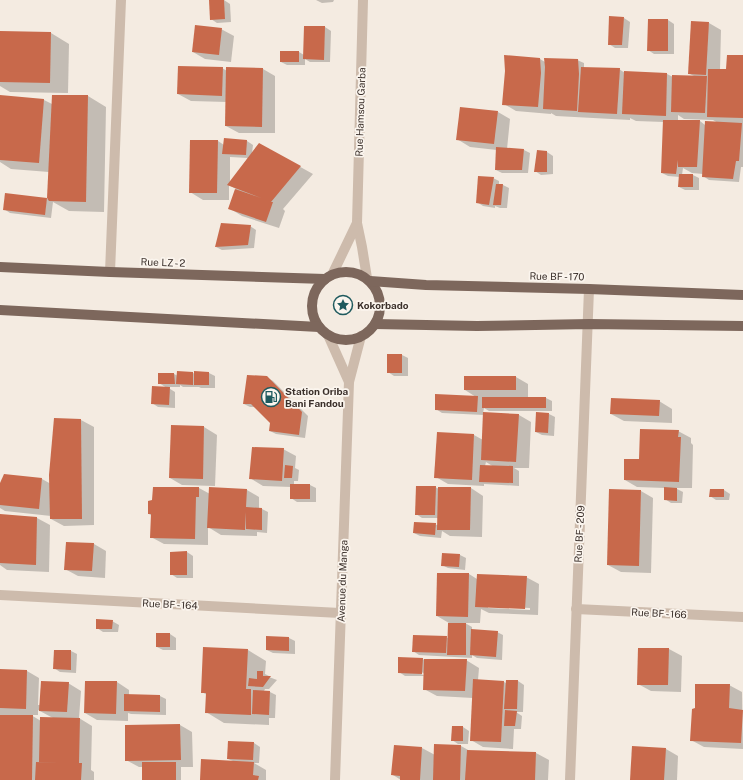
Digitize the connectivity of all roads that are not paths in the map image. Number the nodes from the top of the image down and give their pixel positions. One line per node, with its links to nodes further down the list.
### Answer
1 (121, 0): 5 (street)
2 (363, 0): 3 (street, Rue Hamsou Garba)
3 (357, 223): 6 (street); 7 (street)
4 (0, 267): 5 (main road, Rue LZ - 2)
5 (110, 272): 6 (main road, Rue LZ - 2)
6 (328, 277): 7 (main road); 14 (main road)
7 (368, 280): 8 (main road, Rue BF - 170); 11 (main road)
8 (589, 289): 9 (main road, Rue BF - 170); 12 (street, Rue BF - 209)
9 (743, 294)
10 (0, 310): 14 (main road)
11 (375, 324): 12 (main road); 16 (main road)
12 (589, 324): 13 (main road); 19 (street, Rue BF - 209)
13 (743, 326)
14 (319, 327): 15 (main road)
15 (328, 335): 16 (main road); 17 (street)
16 (361, 336): 17 (street)
17 (349, 382): 20 (street, Avenue du Manga)
18 (0, 595): 20 (street, Rue BF - 164)
19 (576, 608): 21 (street, Rue BF - 166); 23 (street, Rue BF - 209)
20 (340, 613): 22 (street, Avenue du Manga)
21 (743, 617)
22 (335, 780)
23 (570, 780)

